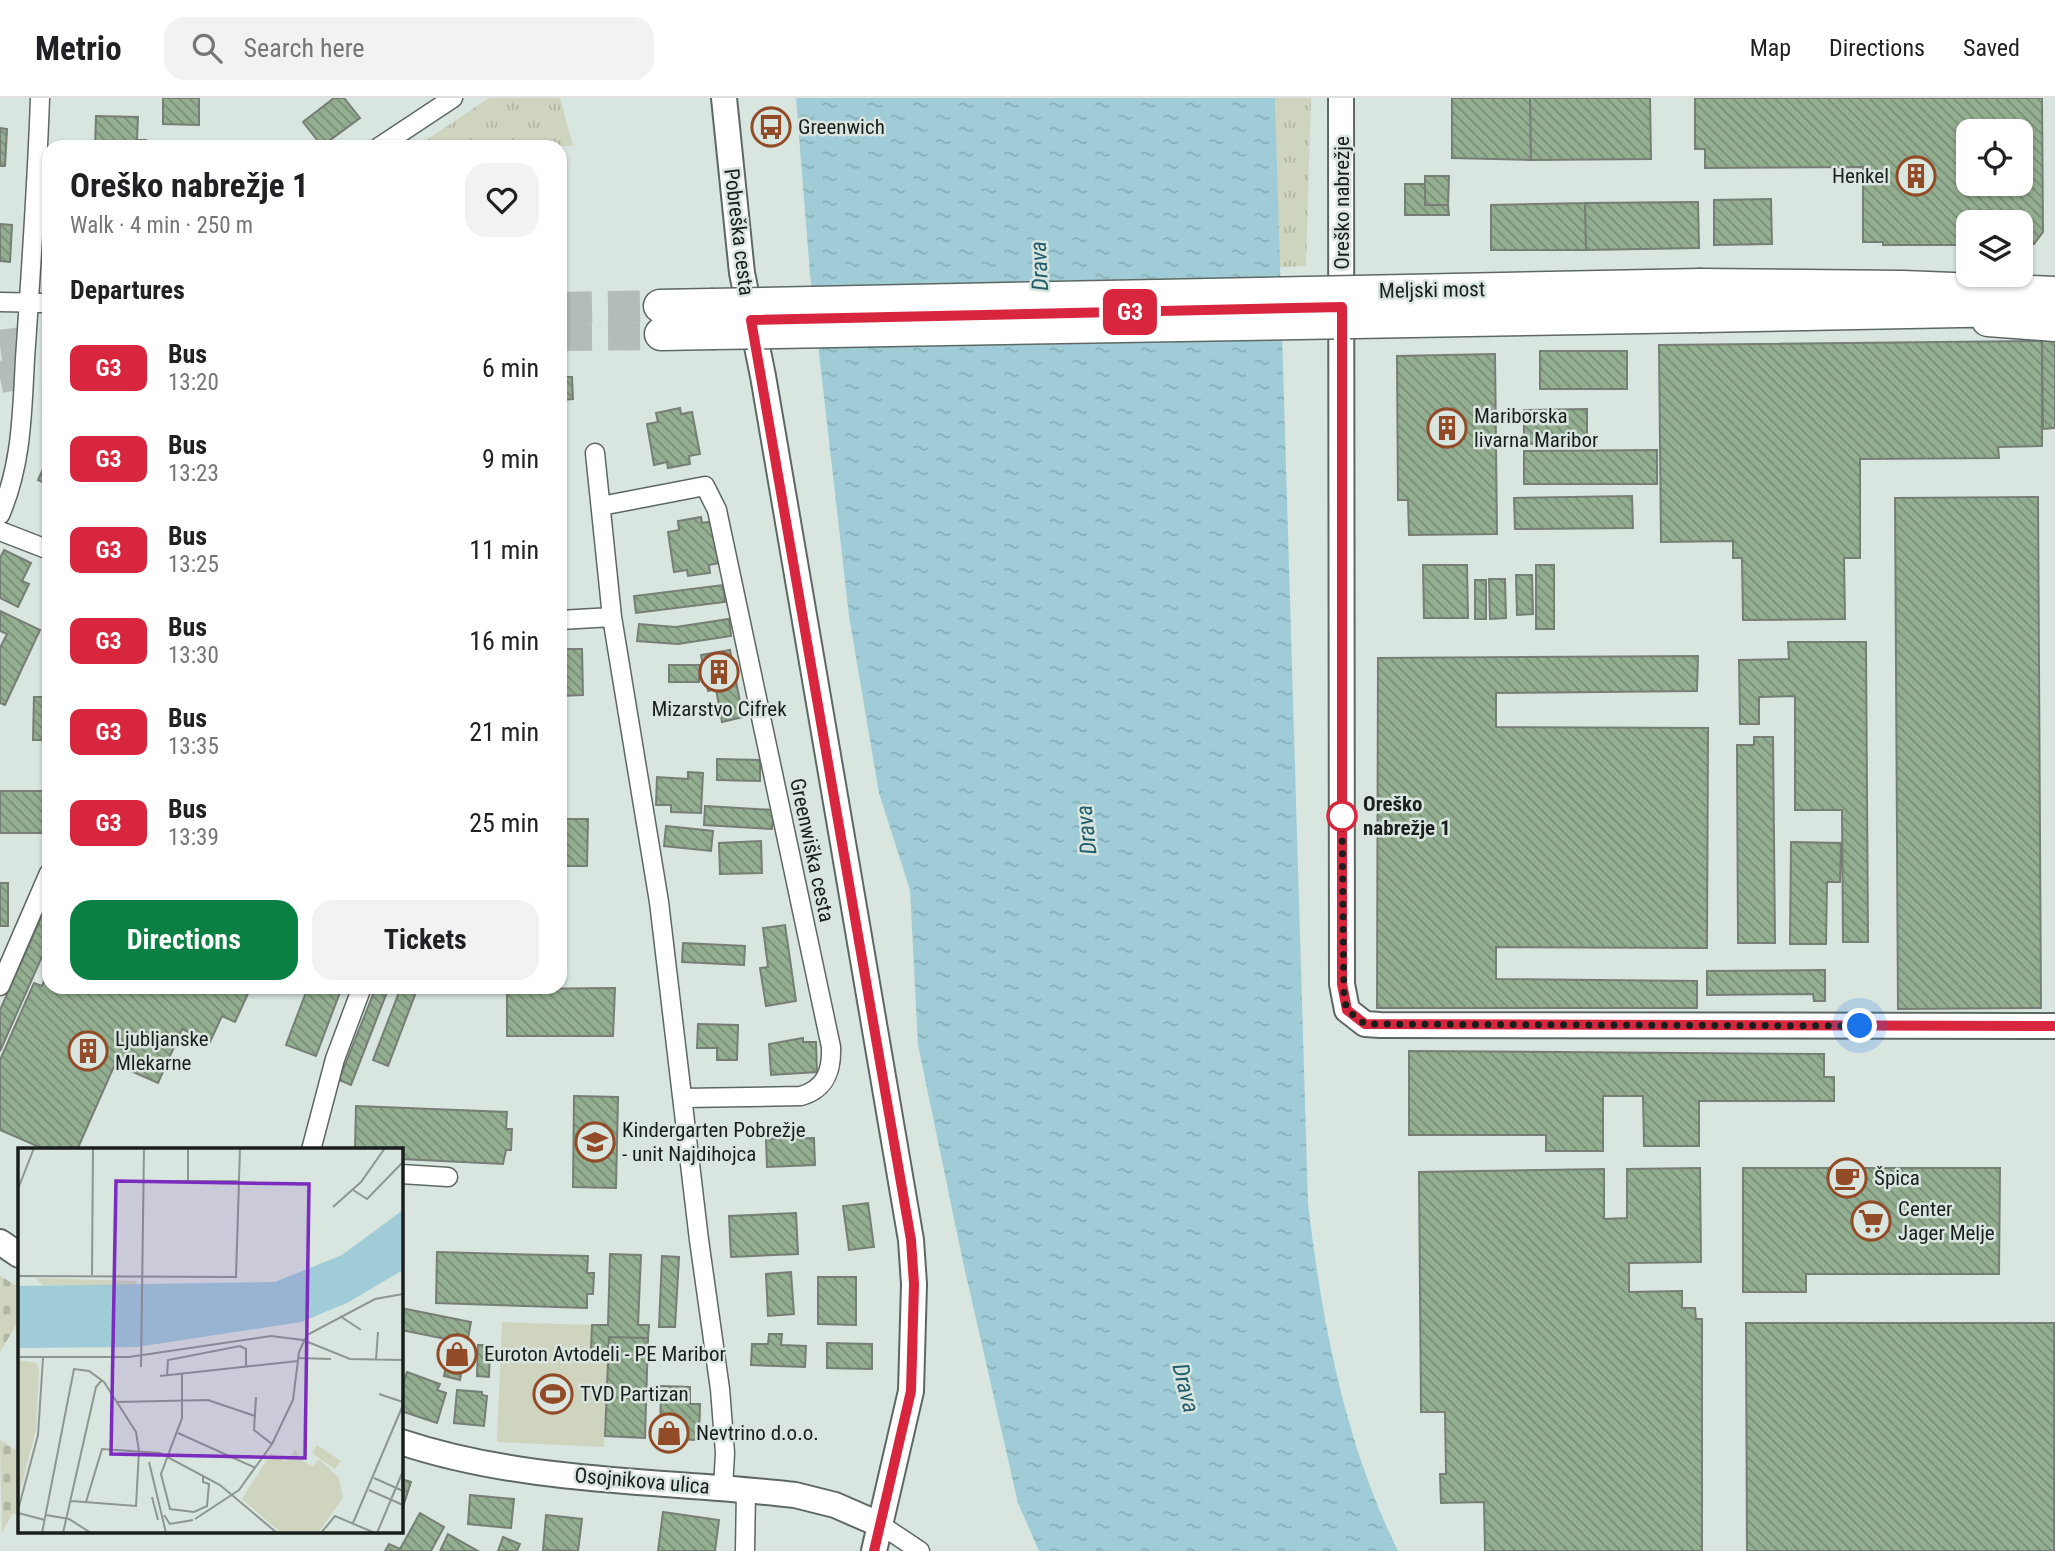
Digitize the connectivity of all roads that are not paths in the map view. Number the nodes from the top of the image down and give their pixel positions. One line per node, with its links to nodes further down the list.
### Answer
1 (40, 98): 10 (street)
2 (453, 98): 5 (street)
3 (724, 98): 15 (street, Pobreška cesta)
4 (1341, 98): 11 (street, Oreško nabrežje)
5 (404, 140)
6 (2055, 278): 8 (highway)
7 (2055, 293): 8 (highway)
8 (1903, 300): 12 (highway); 13 (highway, Meljski most, bridge); 13 (highway, Meljski most, bridge); 16 (highway)
9 (0, 302): 10 (street)
10 (40, 303): 19 (street)
11 (1342, 307): 15 (street); 27 (street, Oreško nabrežje)
12 (2055, 309)
13 (712, 319): 14 (highway, Meljski most)
14 (660, 320)
15 (751, 320): 36 (street, Pobreška cesta)
16 (2055, 325)
17 (595, 453): 18 (street)
18 (600, 506): 22 (street); 28 (street, Greenwiška cesta)
19 (0, 515)
20 (0, 531): 21 (street)
21 (42, 547)
22 (612, 617): 23 (street); 28 (street)
23 (567, 620)
24 (42, 889): 25 (street)
25 (0, 986)
26 (359, 994): 29 (street)
27 (2055, 1026)
28 (683, 1098): 35 (street)
29 (312, 1148)
30 (402, 1174): 31 (street)
31 (448, 1177)
32 (0, 1242): 33 (street)
33 (18, 1254)
34 (402, 1442): 35 (street, Osojnikova ulica)
35 (735, 1489): 36 (street, Osojnikova ulica); 37 (street)
36 (881, 1525): 38 (street, Pobreška cesta); 39 (street)
37 (745, 1551)
38 (874, 1551)
39 (920, 1551)

